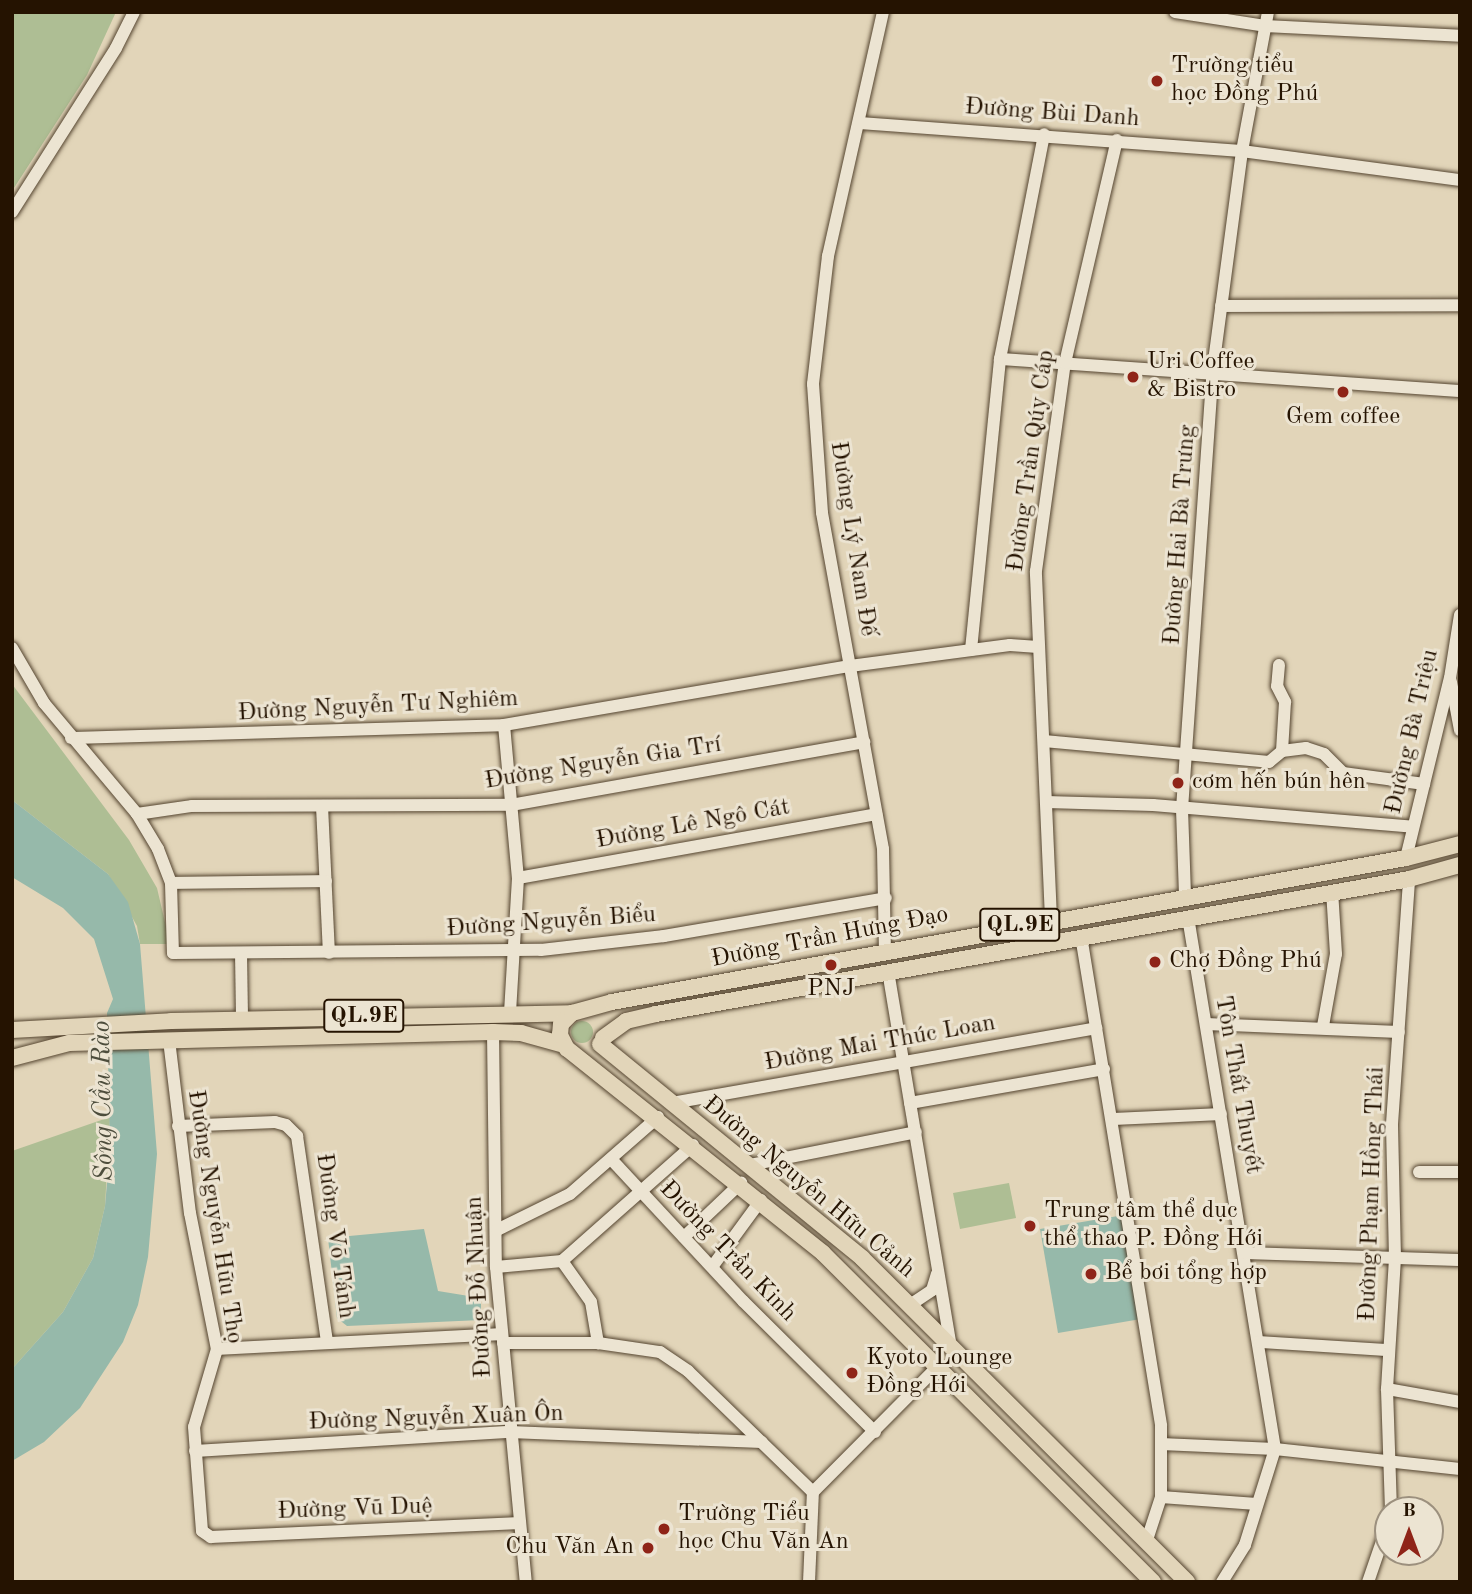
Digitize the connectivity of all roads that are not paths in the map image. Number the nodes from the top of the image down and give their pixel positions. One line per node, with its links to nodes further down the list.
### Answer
1 (134, 12): 11 (street)
2 (883, 12): 6 (street, Đường Lý Nam Đế)
3 (1175, 12): 4 (street)
4 (1267, 19): 5 (street); 9 (street, Đường Hai Bà Trưng)
5 (1460, 36)
6 (859, 123): 7 (street, Đường Bùi Danh); 23 (street, Đường Lý Nam Đế)
7 (1044, 134): 8 (street, Đường Bùi Danh); 14 (street)
8 (1117, 140): 9 (street, Đường Bùi Danh); 15 (street, Đường Trần Qúy Cáp)
9 (1242, 151): 10 (street, Đường Bùi Danh); 13 (street, Đường Hai Bà Trưng)
10 (1460, 180)
11 (12, 212)
12 (1460, 305): 13 (street)
13 (1221, 306): 16 (street, Đường Hai Bà Trưng)
14 (1000, 359): 15 (street); 21 (street)
15 (1065, 363): 16 (street); 19 (street, Đường Trần Qúy Cáp)
16 (1212, 376): 17 (street); 31 (street, Đường Hai Bà Trưng)
17 (1460, 391)
18 (1460, 615): 24 (street, Đường Bà Triệu)
19 (1038, 647): 21 (street, Đường Nguyễn Tư Nghiêm); 28 (street, Đường Trần Qúy Cáp)
20 (12, 648): 27 (street)
21 (971, 650): 23 (street, Đường Nguyễn Tư Nghiêm)
22 (1279, 665): 30 (street)
23 (850, 666): 25 (street, Đường Nguyễn Tư Nghiêm); 29 (street, Đường Lý Nam Đế)
24 (1450, 678): 26 (street); 32 (street, Đường Bà Triệu)
25 (504, 725): 27 (street, Đường Nguyễn Tư Nghiêm); 34 (street)
26 (1460, 730)
27 (71, 738): 37 (street)
28 (1044, 741): 31 (street); 33 (street, Đường Trần Qúy Cáp)
29 (864, 742): 34 (street, Đường Nguyễn Gia Trí); 38 (street, Đường Lý Nam Đế)
30 (1282, 751): 31 (street); 32 (street)
31 (1186, 754): 36 (street, Đường Hai Bà Trưng)
32 (1424, 784): 39 (street, Đường Bà Triệu)
33 (1046, 802): 36 (street); 51 (street, Đường Trần Qúy Cáp)
34 (511, 805): 35 (street, Đường Nguyễn Gia Trí); 43 (street)
35 (323, 806): 37 (street, Đường Nguyễn Gia Trí); 45 (street)
36 (1182, 809): 39 (street); 48 (street, Đường Hai Bà Trưng)
37 (137, 814): 46 (street)
38 (876, 814): 43 (street, Đường Lê Ngô Cát); 49 (street, Đường Lý Nam Đế)
39 (1413, 827): 41 (street, Đường Bà Triệu)
40 (1460, 844): 41 (main road, Đường Trần Hưng Đạo / QL.9E)
41 (1406, 858): 48 (main road, Đường Trần Hưng Đạo / QL.9E)
42 (1460, 865): 44 (main road, Đường Trần Hưng Đạo / QL.9E)
43 (518, 878): 54 (street)
44 (1409, 879): 47 (main road, Đường Trần Hưng Đạo / QL.9E); 66 (street, Đường Phạm Hồng Thái)
45 (326, 881): 46 (street); 56 (street)
46 (171, 883): 55 (street, Đường Nguyễn Biểu)
47 (1332, 891): 50 (main road, Đường Trần Hưng Đạo / QL.9E); 62 (street)
48 (1185, 895): 50 (main road); 51 (main road, Đường Trần Hưng Đạo / QL.9E)
49 (886, 898): 53 (street, Đường Lý Nam Đế); 54 (street, Đường Nguyễn Biểu)
50 (1188, 917): 52 (main road, Đường Trần Hưng Đạo / QL.9E); 61 (street, Tôn Thất Thuyết)
51 (1051, 919): 53 (main road, Đường Trần Hưng Đạo / QL.9E)
52 (1081, 936): 57 (main road, Đường Trần Hưng Đạo / QL.9E); 63 (street)
53 (885, 950): 57 (main road); 59 (main road, Đường Trần Hưng Đạo / QL.9E)
54 (514, 951): 56 (street, Đường Nguyễn Biểu); 58 (street)
55 (241, 953): 56 (street, Đường Nguyễn Biểu); 60 (street)
56 (329, 953)
57 (888, 971): 68 (main road, Đường Trần Hưng Đạo / QL.9E); 71 (street)
58 (510, 1012): 59 (main road, Đường Trần Hưng Đạo / QL.9E); 60 (main road, Đường Trần Hưng Đạo / QL.9E)
59 (576, 1012): 68 (main road); 69 (main road)
60 (242, 1019): 64 (main road, Đường Trần Hưng Đạo / QL.9E)
61 (1206, 1024): 62 (street); 75 (street, Tôn Thất Thuyết)
62 (1323, 1026): 66 (street)
63 (1096, 1028): 71 (street, Đường Mai Thúc Loan); 72 (street)
64 (12, 1030)
65 (493, 1032): 67 (main road, QL.9E); 69 (main road, QL.9E); 88 (street, Đường Đỗ Nhuận)
66 (1399, 1032): 91 (street, Đường Phạm Hồng Thái)
67 (163, 1040): 70 (main road, QL.9E); 78 (street, Đường Nguyễn Hữu Thọ)
68 (602, 1041): 69 (main road); 73 (main road, Đường Nguyễn Hữu Cảnh)
69 (569, 1049): 76 (main road, Đường Nguyễn Hữu Cảnh)
70 (12, 1058)
71 (902, 1060): 73 (street, Đường Mai Thúc Loan); 74 (street)
72 (1104, 1069): 74 (street); 77 (street)
73 (672, 1103): 82 (main road, Đường Nguyễn Hữu Cảnh)
74 (910, 1103): 79 (street)
75 (1221, 1114): 77 (street); 90 (street, Tôn Thất Thuyết)
76 (658, 1117): 80 (main road, Đường Nguyễn Hữu Cảnh); 81 (street)
77 (1114, 1119): 112 (street)
78 (178, 1126): 100 (street, Đường Võ Tánh); 104 (street, Đường Nguyễn Hữu Thọ)
79 (916, 1132): 82 (street); 94 (street)
80 (693, 1145): 85 (main road, Đường Nguyễn Hữu Cảnh); 86 (street)
81 (611, 1159): 86 (street); 88 (street)
82 (750, 1165): 97 (main road, Đường Nguyễn Hữu Cảnh)
83 (1419, 1172): 84 (street)
84 (1460, 1172)
85 (740, 1183): 87 (main road, Đường Nguyễn Hữu Cảnh); 89 (street)
86 (641, 1191): 89 (street, Đường Trần Kinh); 93 (street, Đường Trần Kinh)
87 (761, 1200): 96 (street); 98 (main road, Đường Nguyễn Hữu Cảnh)
88 (497, 1230): 95 (street, Đường Đỗ Nhuận)
89 (684, 1237): 96 (street, Đường Trần Kinh)
90 (1244, 1253): 91 (street); 101 (street, Tôn Thất Thuyết)
91 (1395, 1258): 92 (street); 105 (street, Đường Phạm Hồng Thái)
92 (1460, 1259)
93 (562, 1261): 95 (street); 102 (street)
94 (938, 1264): 97 (street); 103 (street)
95 (496, 1267): 99 (street, Đường Đỗ Nhuận)
96 (712, 1267): 110 (street, Đường Trần Kinh)
97 (910, 1305): 98 (main road); 103 (main road, Đường Nguyễn Hữu Cảnh)
98 (891, 1320): 106 (main road, Đường Nguyễn Hữu Cảnh)
99 (503, 1339): 100 (street); 102 (street); 109 (street, Đường Đỗ Nhuận)
100 (327, 1341): 104 (street)
101 (1260, 1342): 105 (street); 113 (street, Tôn Thất Thuyết)
102 (598, 1343): 111 (street)
103 (951, 1346): 106 (main road); 123 (main road, Đường Nguyễn Hữu Cảnh)
104 (217, 1349): 114 (street, Đường Nguyễn Hữu Thọ)
105 (1388, 1350): 107 (street, Đường Phạm Hồng Thái)
106 (938, 1366): 110 (street); 127 (main road, Đường Nguyễn Hữu Cảnh)
107 (1387, 1389): 108 (street); 115 (street, Đường Phạm Hồng Thái)
108 (1460, 1402)
109 (510, 1432): 111 (street, Đường Nguyễn Xuân Ôn); 114 (street, Đường Nguyễn Xuân Ôn); 122 (street, Đường Đỗ Nhuận)
110 (875, 1432): 117 (street)
111 (762, 1442): 117 (street)
112 (1161, 1444): 113 (street); 119 (street)
113 (1275, 1449): 115 (street); 120 (street, Tôn Thất Thuyết)
114 (195, 1451): 121 (street, Đường Nguyễn Hữu Thọ)
115 (1390, 1461): 116 (street); 118 (street, Đường Phạm Hồng Thái)
116 (1460, 1469)
117 (814, 1492): 126 (street)
118 (1391, 1496)
119 (1161, 1497): 120 (street); 123 (street)
120 (1257, 1504): 129 (street, Tôn Thất Thuyết)
121 (200, 1523): 122 (street, Đường Vũ Duệ)
122 (520, 1523): 125 (street, Đường Đỗ Nhuận)
123 (1146, 1544): 128 (main road, Đường Nguyễn Hữu Cảnh)
124 (1374, 1565): 130 (street)
125 (526, 1582)
126 (809, 1582)
127 (1153, 1582)
128 (1188, 1582)
129 (1222, 1582)
130 (1368, 1582)

